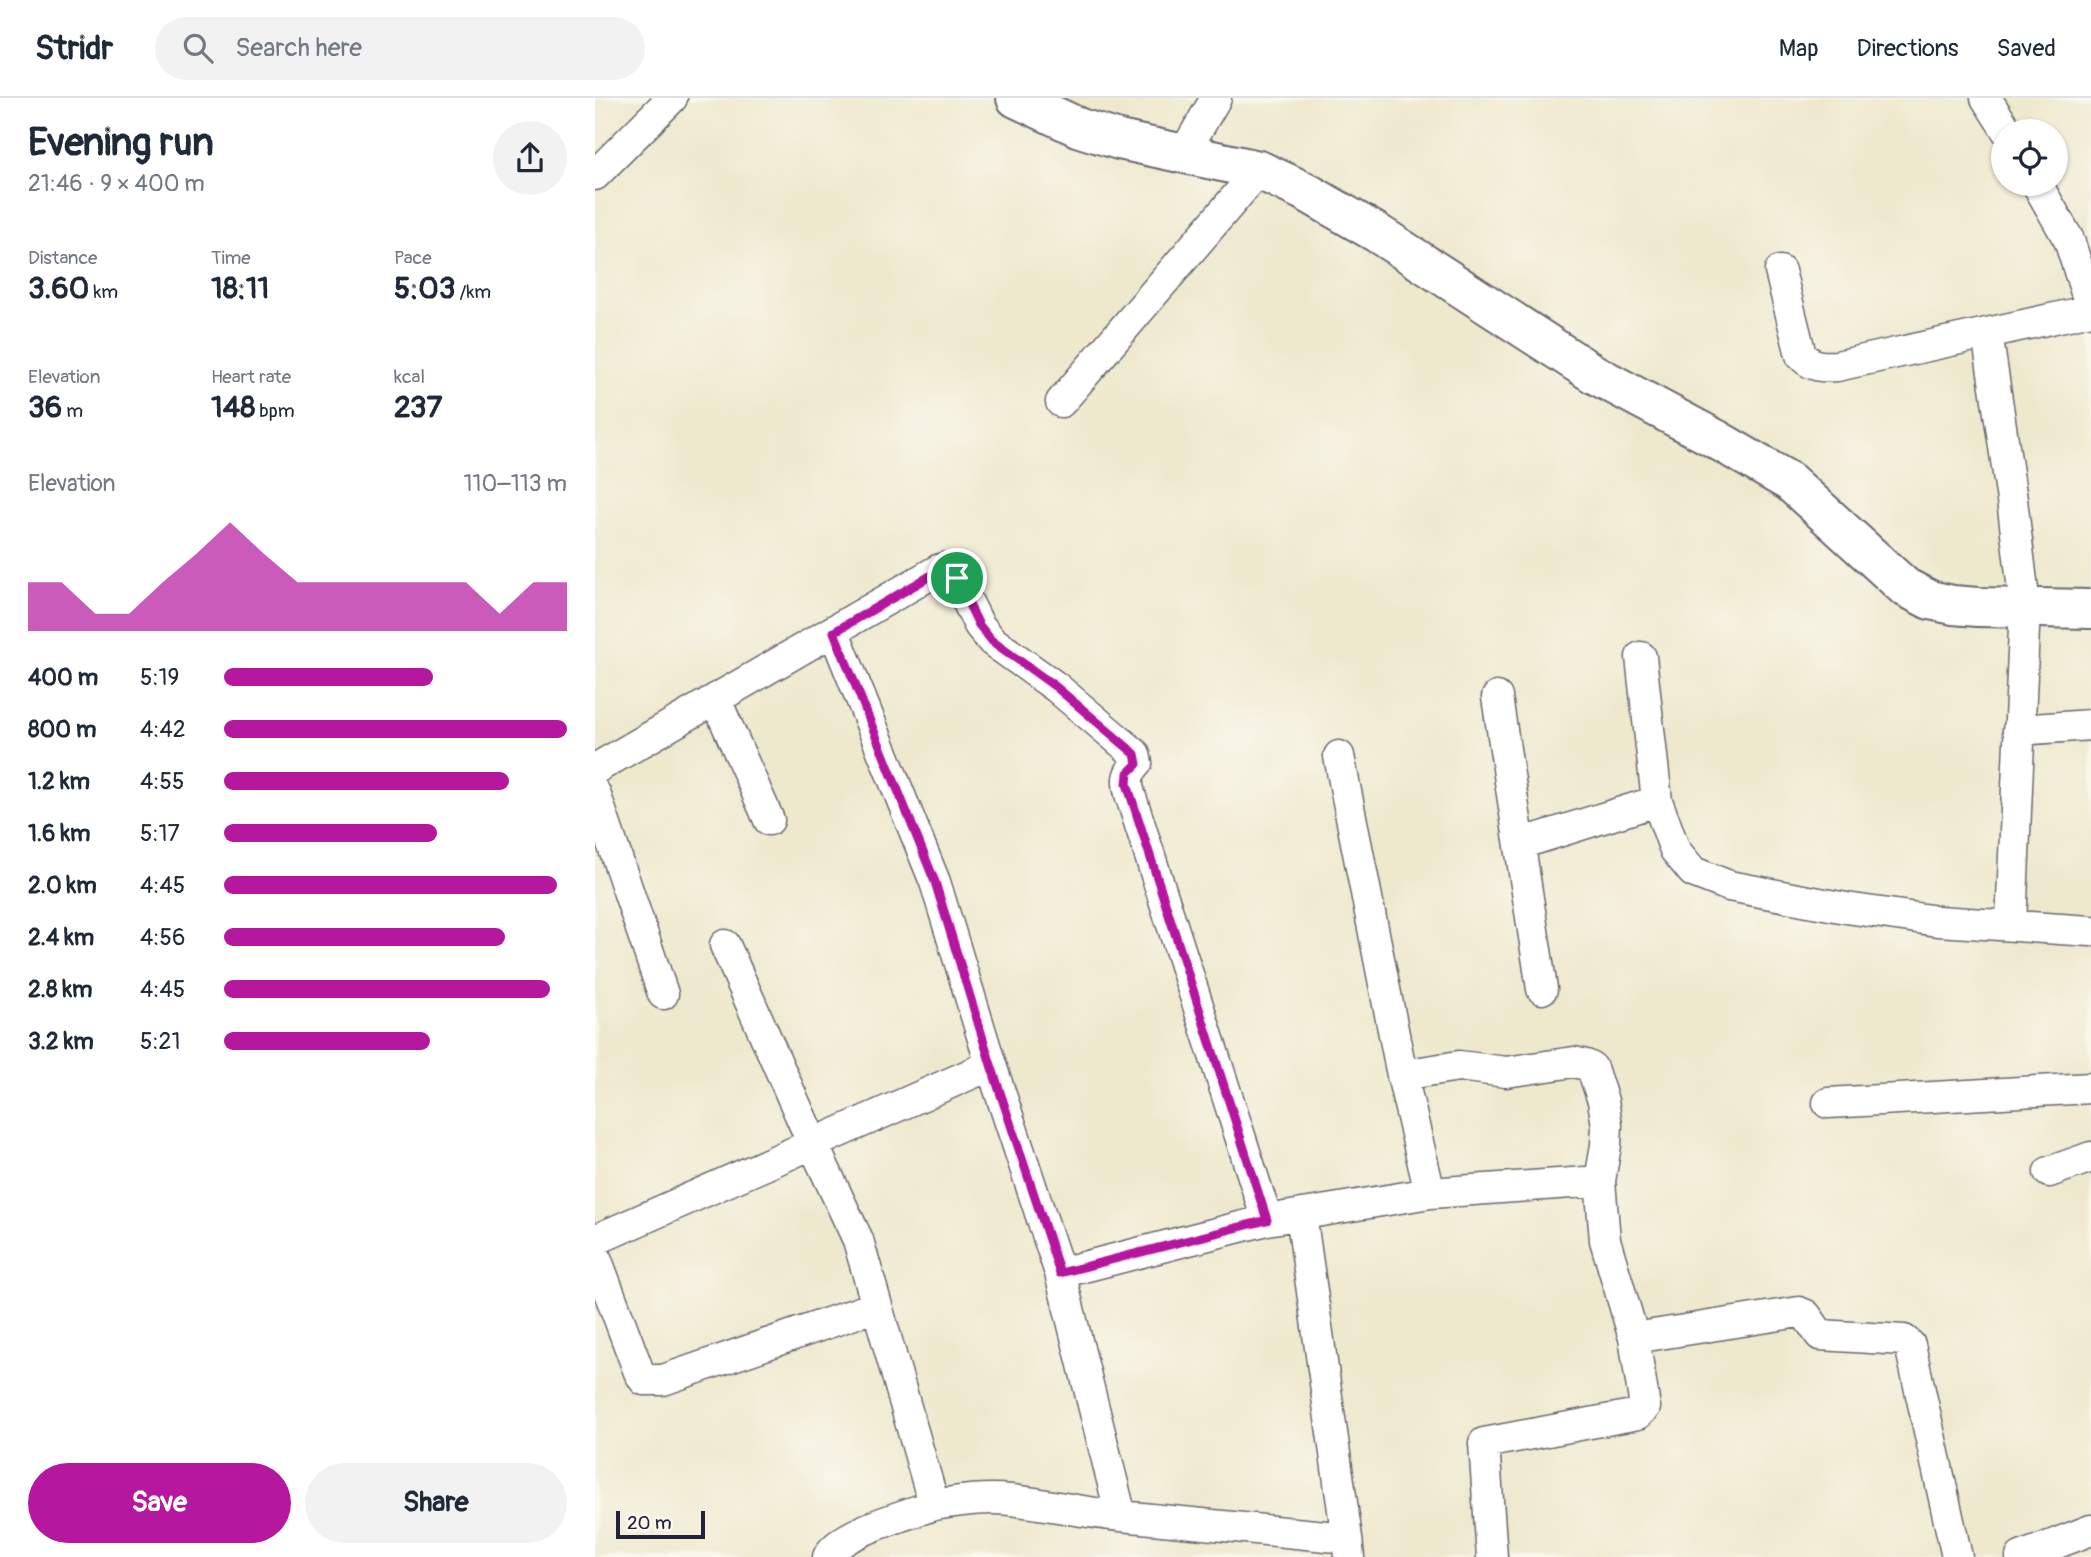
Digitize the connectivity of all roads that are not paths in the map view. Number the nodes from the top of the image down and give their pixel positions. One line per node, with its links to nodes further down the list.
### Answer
1 (672, 98): 8 (street)
2 (1016, 98): 6 (street)
3 (1216, 98): 6 (street)
4 (1986, 98): 5 (street)
5 (1999, 119)
6 (1184, 153): 7 (street)
7 (1259, 170): 14 (street); 15 (street)
8 (595, 175)
9 (2047, 196): 10 (street)
10 (2080, 237): 12 (street)
11 (1780, 271): 13 (street)
12 (2091, 309): 13 (street)
13 (1987, 333): 15 (street)
14 (1061, 402)
15 (2025, 606): 16 (street); 22 (street)
16 (2091, 609)
17 (834, 632): 20 (street); 34 (street); 44 (street)
18 (1641, 657): 26 (street)
19 (1497, 697): 28 (street)
20 (716, 699): 24 (street); 27 (street)
21 (2091, 724): 22 (street)
22 (2018, 730): 29 (street)
23 (1339, 756): 35 (street)
24 (595, 769)
25 (595, 793): 33 (street)
26 (1657, 801): 28 (street); 29 (street)
27 (769, 820)
28 (1520, 844): 32 (street)
29 (2011, 924): 30 (street)
30 (2091, 931)
31 (725, 945): 38 (street)
32 (1542, 989)
33 (663, 994)
34 (991, 1065): 38 (street); 47 (street)
35 (1402, 1074): 41 (street); 42 (street)
36 (2091, 1088): 37 (street)
37 (1828, 1102)
38 (812, 1142): 45 (street); 48 (street)
39 (2091, 1157): 40 (street)
40 (2049, 1172)
41 (1600, 1181): 42 (street); 49 (street)
42 (1430, 1193): 43 (street)
43 (1301, 1214): 44 (street); 53 (street)
44 (1267, 1220): 47 (street)
45 (595, 1240)
46 (595, 1255): 48 (street)
47 (1060, 1273): 51 (street)
48 (877, 1306): 50 (street)
49 (1634, 1338): 55 (street); 56 (street)
50 (934, 1504): 51 (street); 54 (street)
51 (1121, 1517): 53 (street)
52 (2091, 1530): 57 (street)
53 (1348, 1548)
54 (828, 1557)
55 (1492, 1557)
56 (1957, 1557)
57 (2021, 1557)

